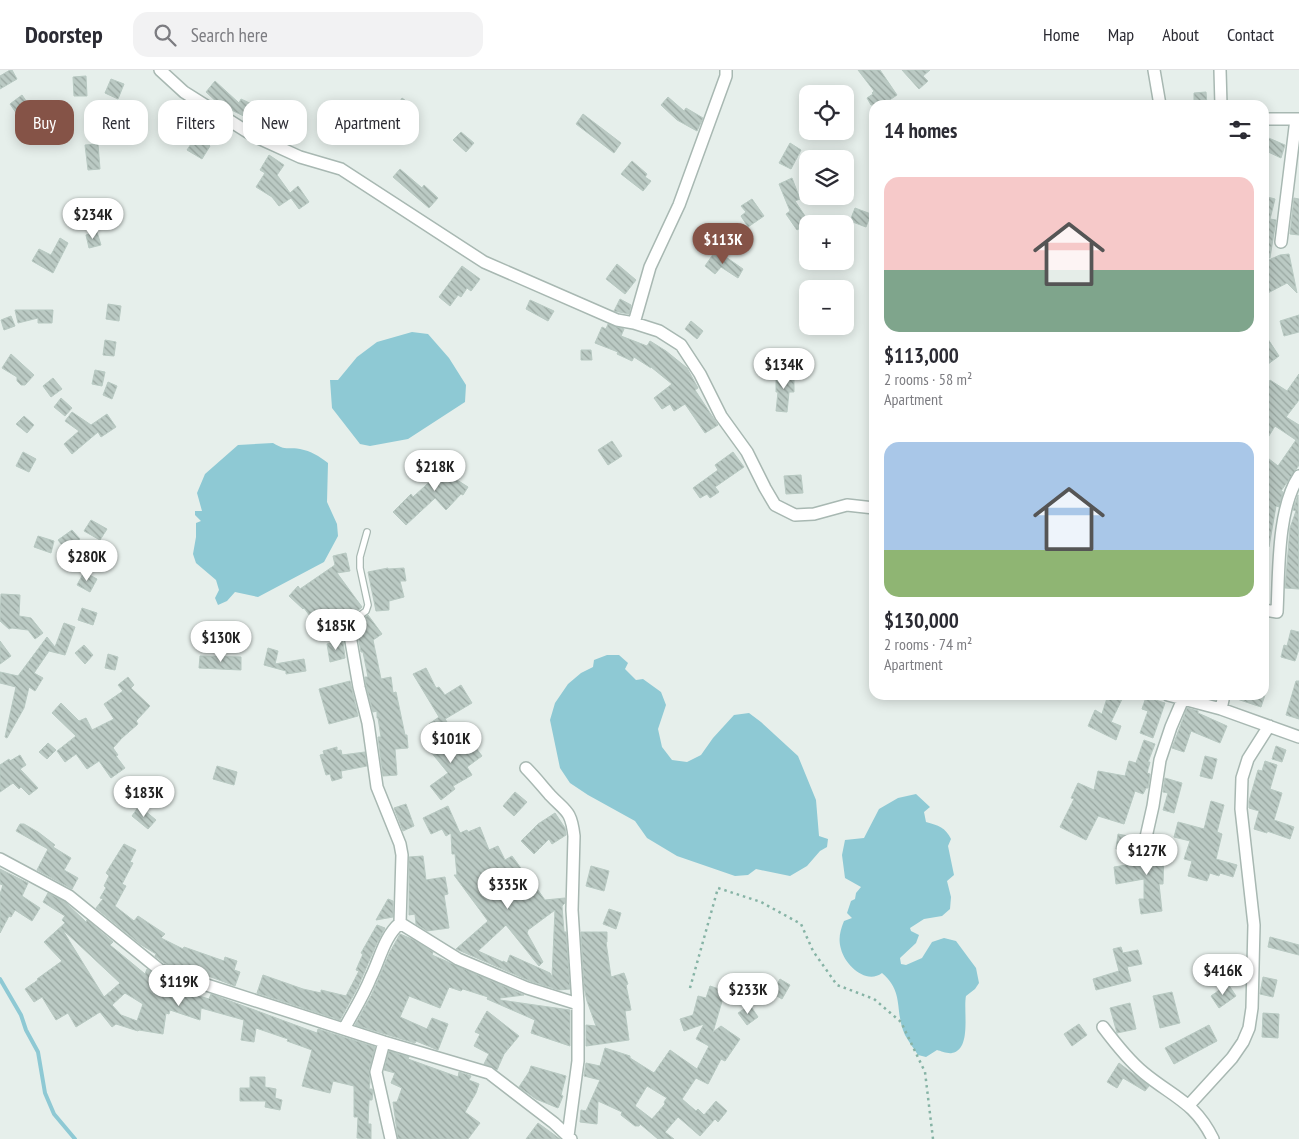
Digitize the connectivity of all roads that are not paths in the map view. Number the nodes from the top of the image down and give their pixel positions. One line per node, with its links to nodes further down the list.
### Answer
1 (160, 70): 10 (street)
2 (726, 70): 10 (street)
3 (1154, 70): 5 (street)
4 (1220, 70): 6 (street)
5 (1159, 100)
6 (1221, 100)
7 (1269, 119): 8 (street)
8 (1298, 119): 9 (street)
9 (1281, 242)
10 (634, 323): 12 (street)
11 (1299, 476): 14 (street)
12 (869, 507)
13 (367, 532): 15 (lane)
14 (1269, 611)
15 (348, 624): 25 (street)
16 (1183, 700): 23 (street)
17 (1187, 700): 19 (street)
18 (1223, 700): 19 (street)
19 (1221, 709): 20 (street)
20 (1269, 726): 21 (street); 30 (street)
21 (1299, 738)
22 (526, 768): 26 (street)
23 (1142, 855)
24 (0, 859): 28 (street)
25 (400, 922): 26 (street); 28 (street)
26 (578, 1004): 31 (street)
27 (1103, 1027): 30 (street)
28 (344, 1029): 29 (street)
29 (384, 1042): 31 (street); 32 (street)
30 (1189, 1105): 33 (street)
31 (569, 1137)
32 (391, 1139)
33 (1213, 1139)

